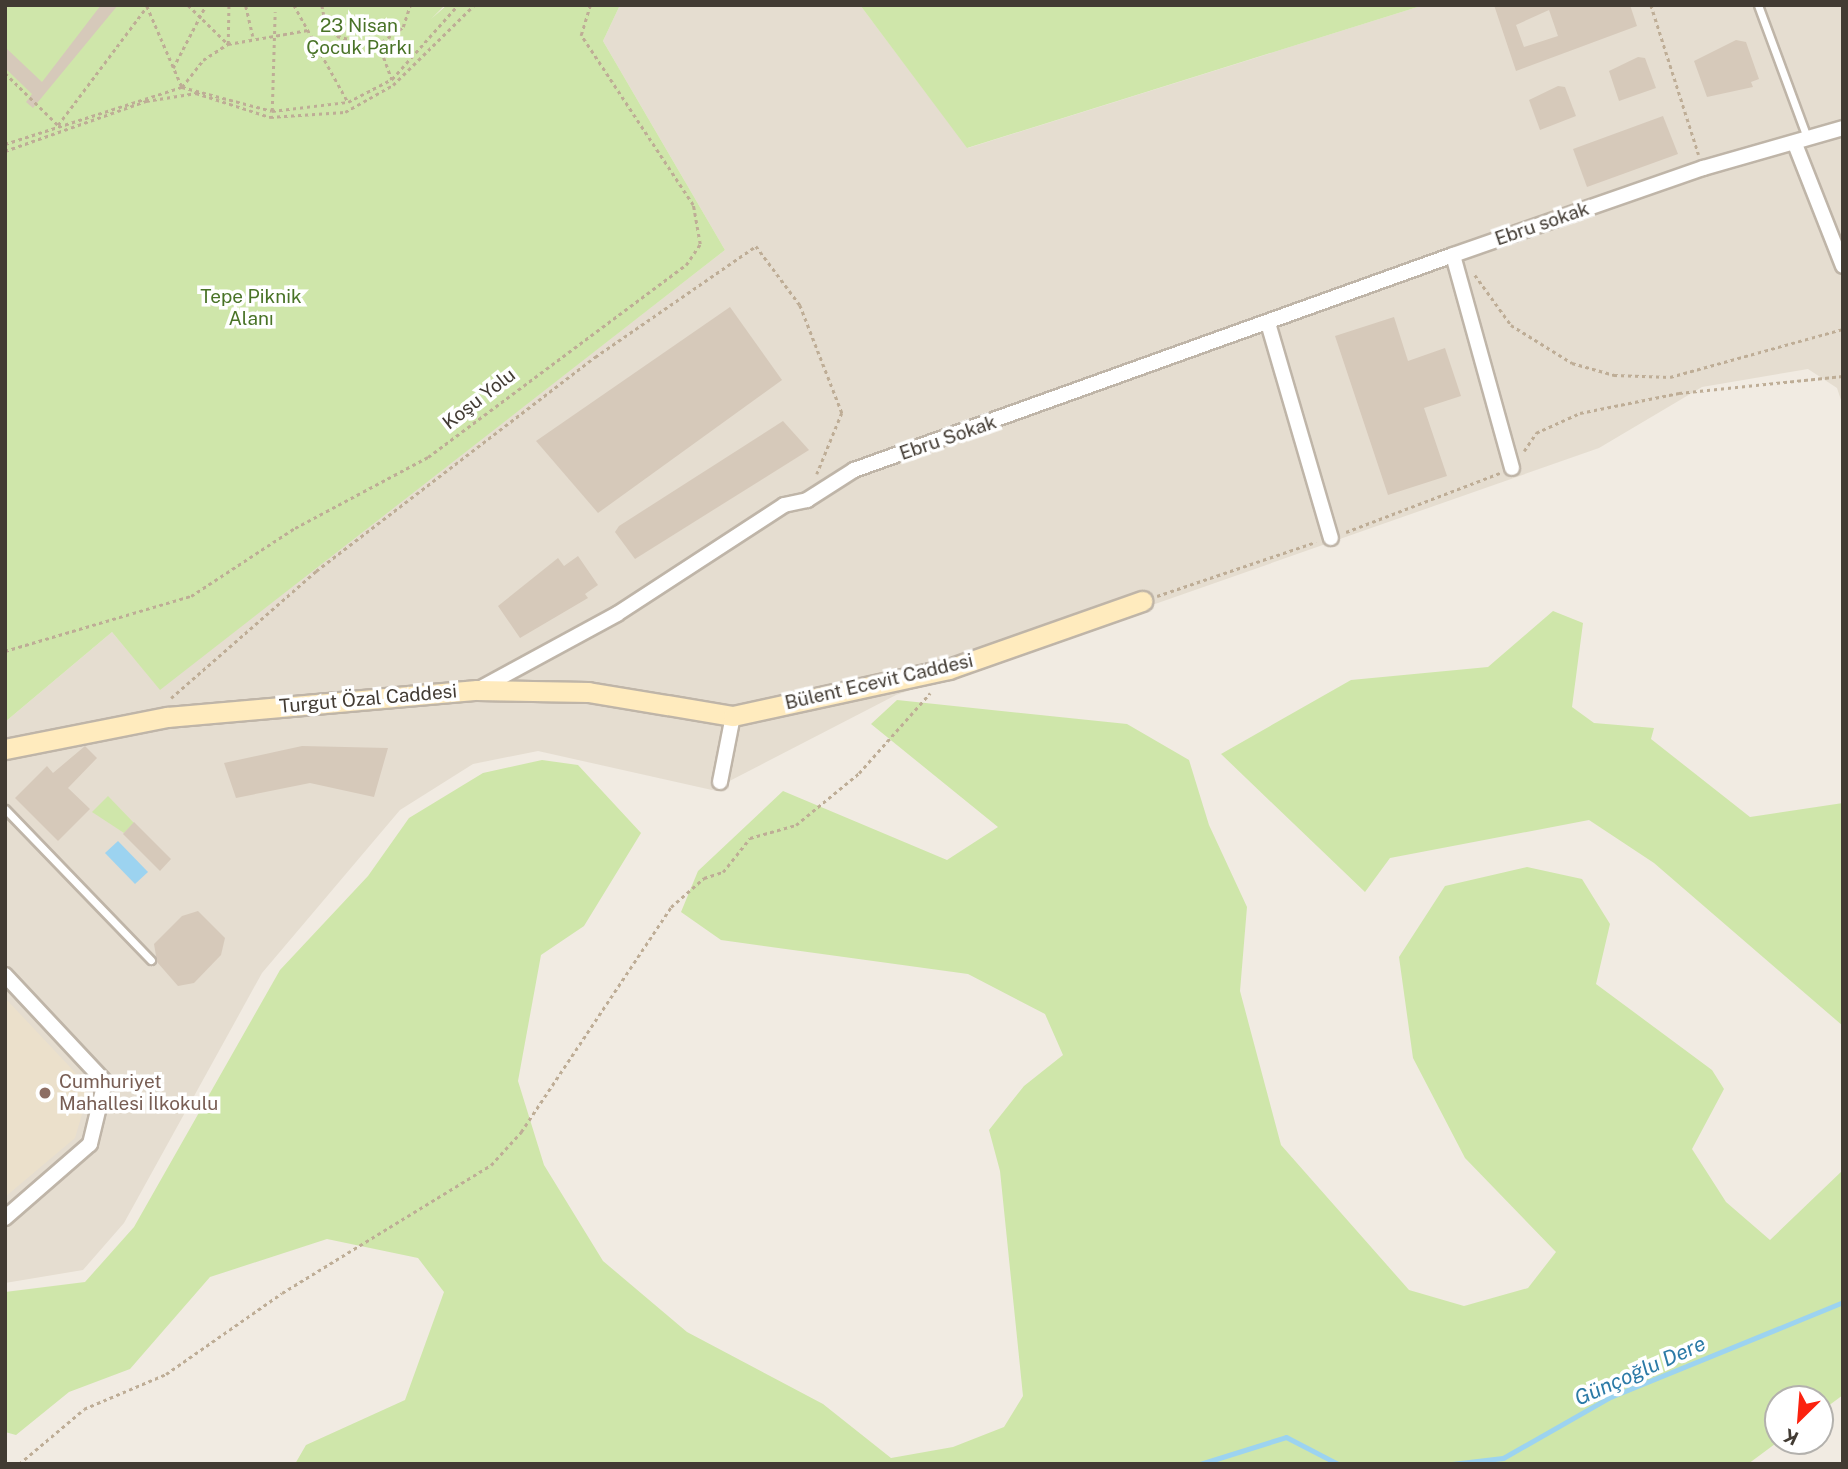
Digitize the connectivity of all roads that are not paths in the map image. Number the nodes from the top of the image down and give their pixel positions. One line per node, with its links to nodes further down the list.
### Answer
1 (1758, 5): 3 (lane)
2 (1843, 128): 3 (street, Ebru sokak)
3 (1801, 142): 4 (street, Ebru sokak); 5 (street)
4 (1453, 255): 6 (street, Ebru Sokak); 7 (street)
5 (1843, 266)
6 (1268, 323): 8 (street); 10 (street, Ebru Sokak)
7 (1512, 468)
8 (1331, 538)
9 (1142, 601): 11 (street, Bülent Ecevit Caddesi)
10 (477, 690): 11 (street, Turgut Özal Caddesi); 12 (street, Turgut Özal Caddesi)
11 (733, 716): 13 (street)
12 (5, 749)
13 (720, 782)
14 (5, 809): 15 (lane)
15 (151, 960)
16 (5, 975): 17 (street)
17 (5, 1218)

